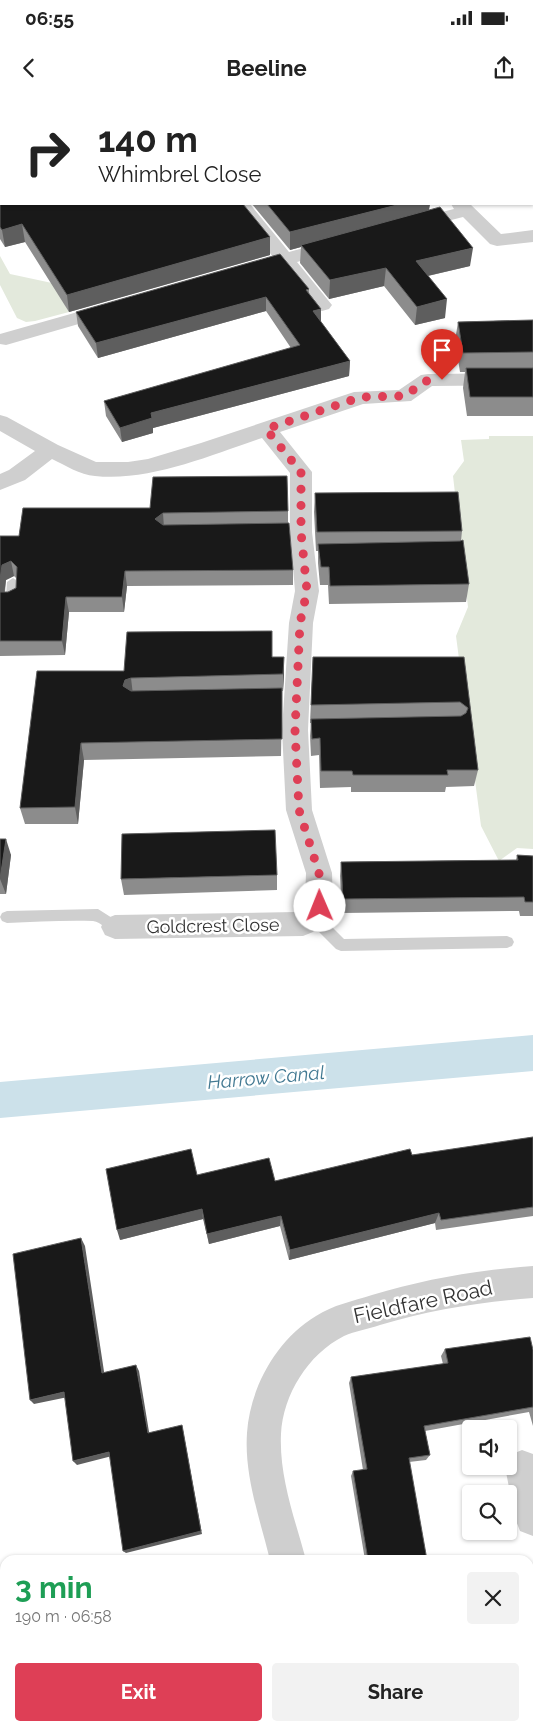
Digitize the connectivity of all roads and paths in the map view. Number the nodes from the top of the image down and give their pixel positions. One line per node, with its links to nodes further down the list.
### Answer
1 (242, 205): 6 (street)
2 (463, 207): 3 (street); 4 (street)
3 (390, 231)
4 (533, 236)
5 (352, 241): 6 (street)
6 (285, 259): 7 (street); 9 (street)
7 (229, 275)
8 (127, 304): 10 (street)
9 (322, 306)
10 (2, 341)
11 (533, 379): 13 (street)
12 (0, 422): 14 (street)
13 (266, 429): 14 (street); 18 (street)
14 (50, 450): 15 (street)
15 (0, 483)
16 (13, 582): 17 (lane)
17 (0, 601)
18 (311, 915): 20 (street, Goldcrest Close); 21 (lane)
19 (7, 917): 20 (lane)
20 (115, 927)
21 (507, 942)
22 (533, 1282): 25 (street, Fieldfare Road)
23 (522, 1467): 24 (street)
24 (533, 1518)
25 (280, 1555)

